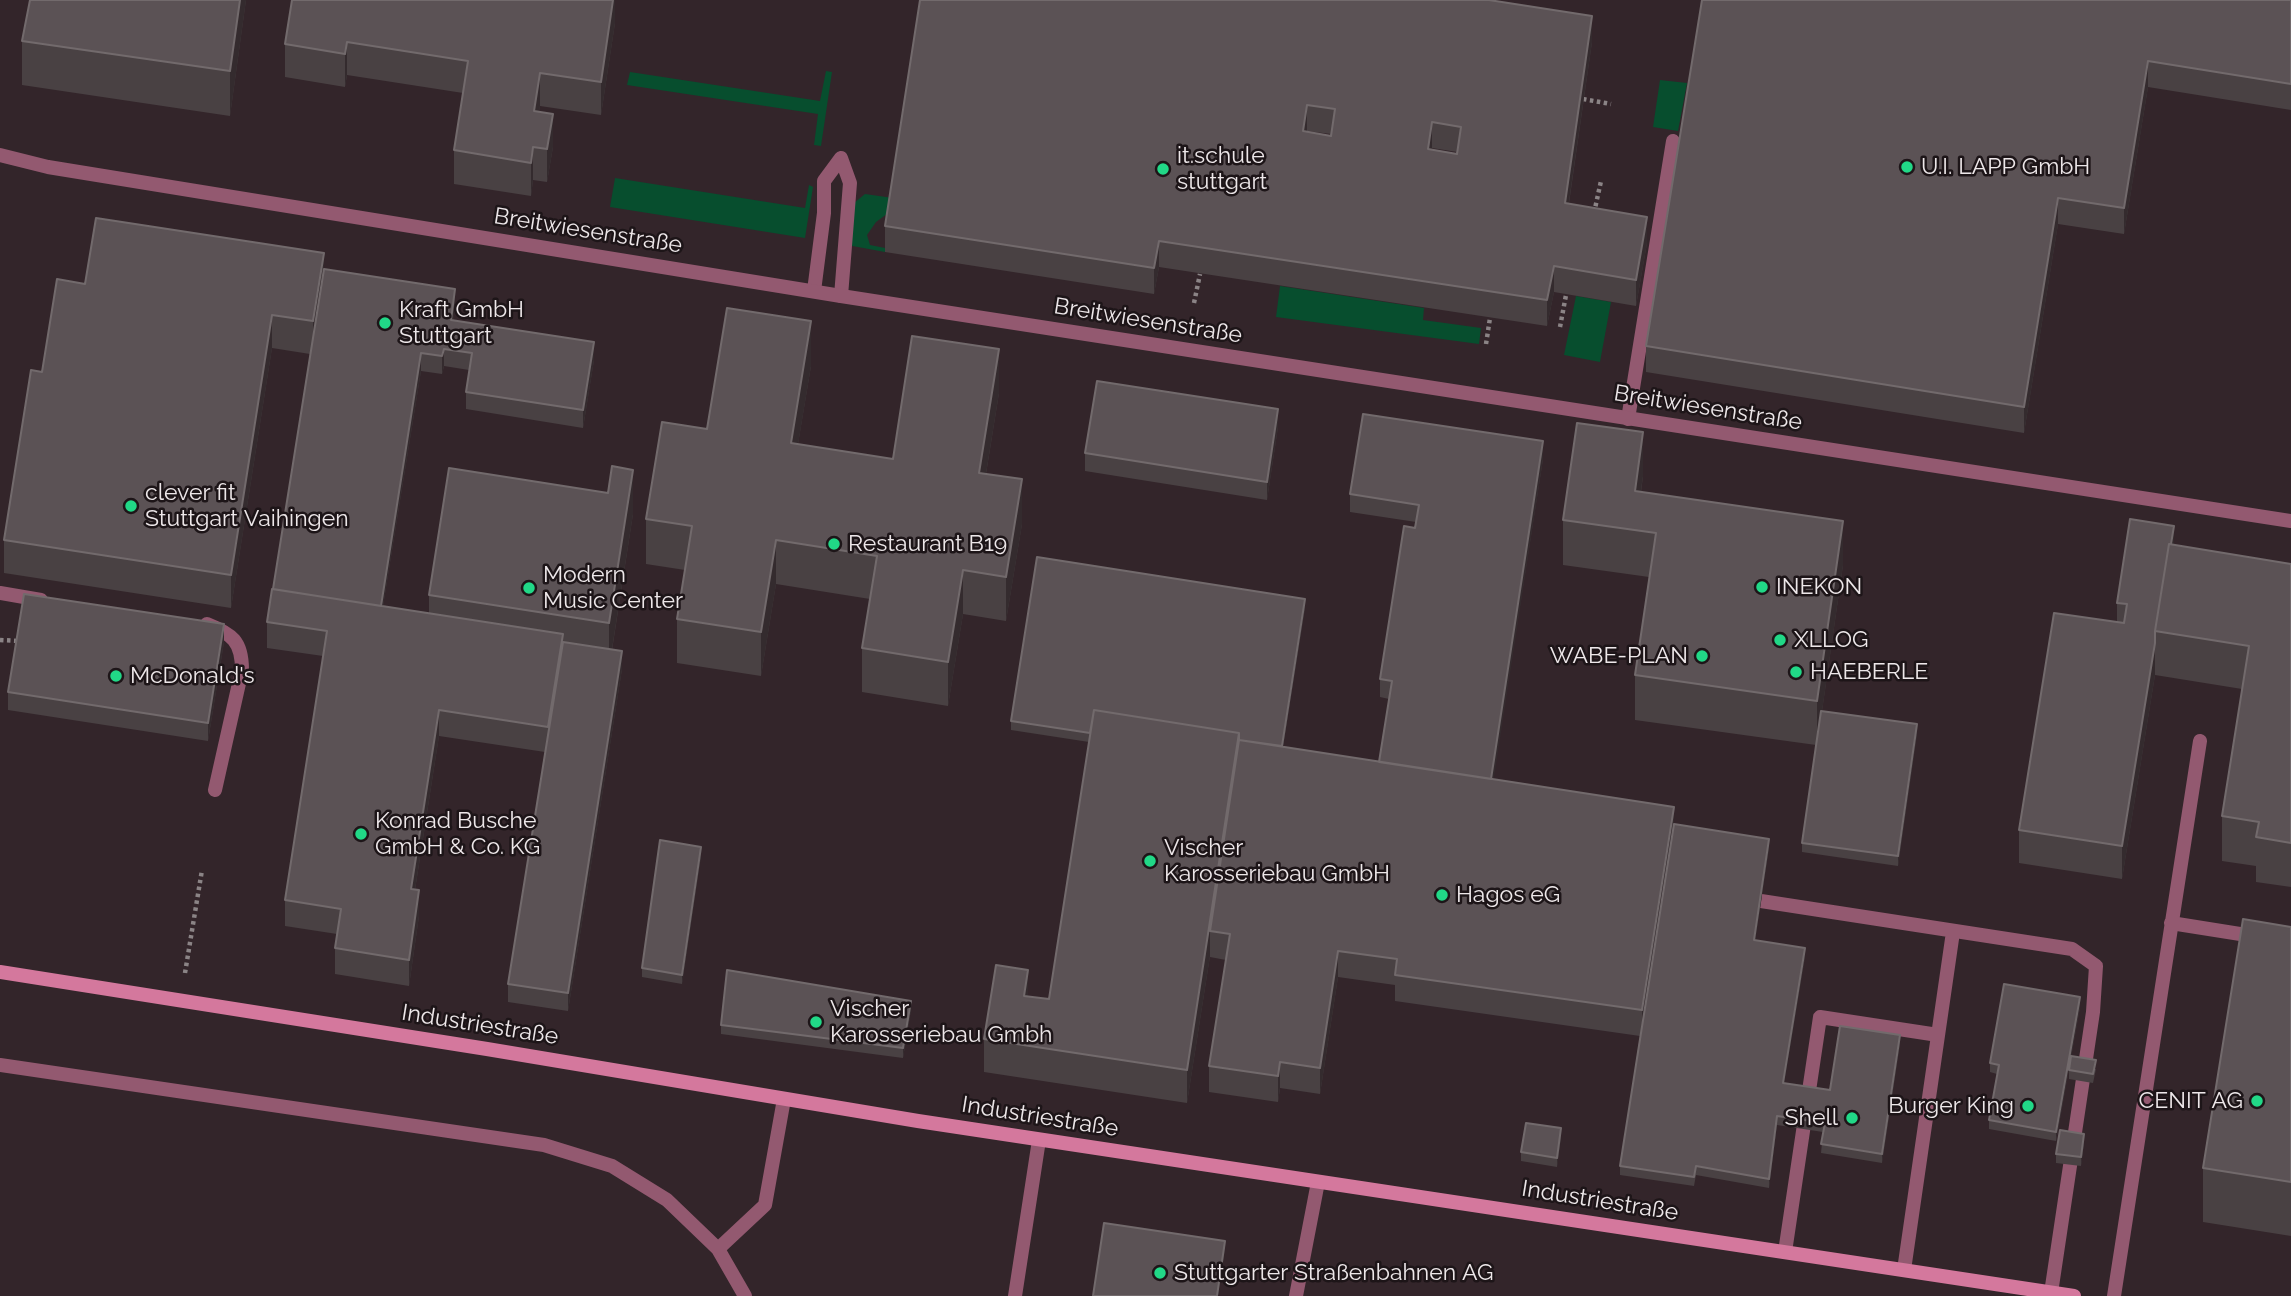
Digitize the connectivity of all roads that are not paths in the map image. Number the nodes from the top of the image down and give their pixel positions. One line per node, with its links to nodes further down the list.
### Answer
1 (1673, 141): 5 (street)
2 (0, 155): 3 (street, Breitwiesenstraße)
3 (814, 291): 4 (street, Breitwiesenstraße); 4 (street)
4 (841, 296): 5 (street, Breitwiesenstraße)
5 (1628, 419): 6 (street, Breitwiesenstraße)
6 (2291, 521)
7 (0, 593): 8 (street)
8 (55, 602)
9 (194, 622): 11 (street)
10 (2200, 741): 13 (street)
11 (215, 790)
12 (1761, 901): 14 (street)
13 (2171, 923): 15 (street); 30 (street)
14 (1953, 932): 17 (street); 25 (street)
15 (2291, 942)
16 (0, 972): 19 (street, Industriestraße)
17 (1938, 1035): 23 (street); 24 (street)
18 (0, 1065): 22 (street)
19 (784, 1099): 20 (street, Industriestraße); 22 (street)
20 (1040, 1140): 21 (street, Industriestraße); 27 (street)
21 (1318, 1182): 23 (street, Industriestraße); 28 (street)
22 (718, 1249): 26 (street)
23 (1785, 1252): 24 (street, Industriestraße)
24 (1904, 1270): 25 (street, Industriestraße)
25 (2052, 1293): 29 (street, Industriestraße)
26 (745, 1296)
27 (1015, 1296)
28 (1296, 1296)
29 (2074, 1296)
30 (2114, 1296)

